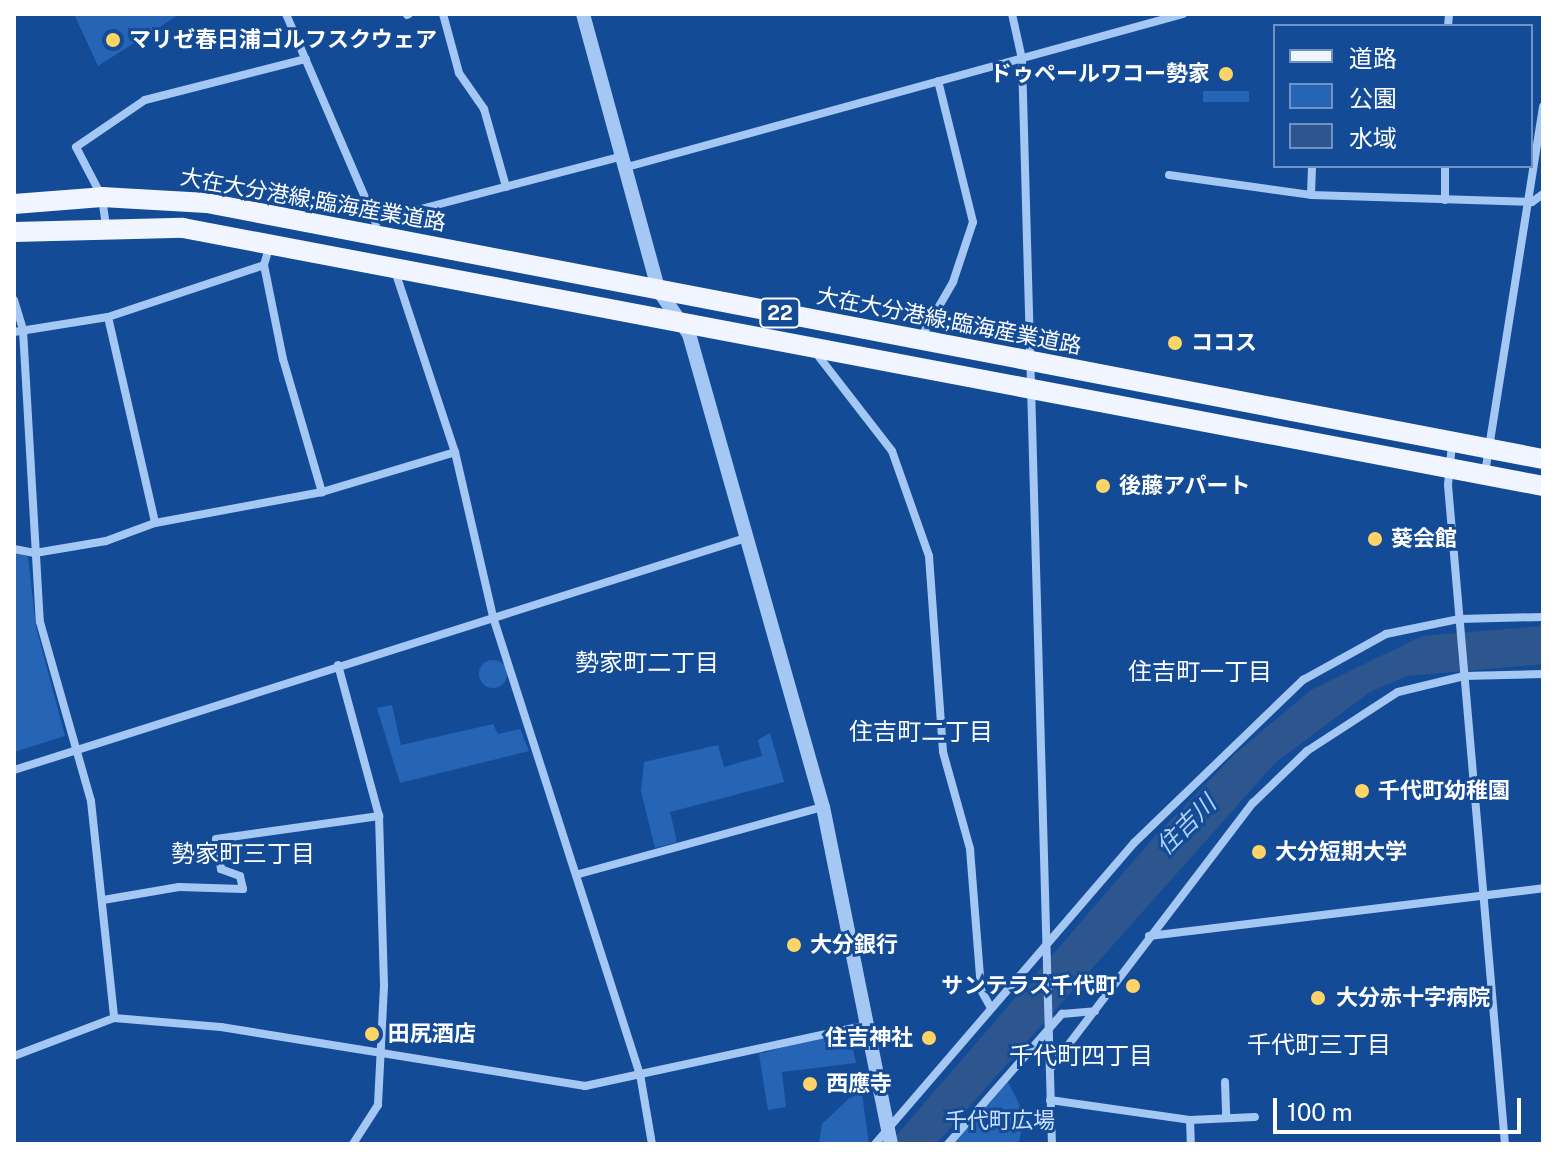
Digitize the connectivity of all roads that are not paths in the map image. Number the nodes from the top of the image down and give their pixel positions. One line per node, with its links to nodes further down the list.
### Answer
1 (286, 14): 6 (street)
2 (443, 14): 14 (street)
3 (583, 14): 10 (street)
4 (1012, 14): 7 (street)
5 (1183, 14): 7 (street)
6 (306, 59): 17 (street); 22 (street)
7 (1022, 59): 8 (street); 34 (street)
8 (938, 81): 10 (street); 32 (street)
9 (1543, 107): 19 (street)
10 (625, 161): 14 (street); 27 (street)
11 (1312, 168): 16 (street)
12 (1445, 168): 18 (street)
13 (1169, 175): 16 (street)
14 (506, 187): 22 (street)
15 (1543, 194): 19 (street)
16 (1311, 195): 18 (street)
17 (102, 197): 20 (main road, 大在大分港線;臨海産業道路 / 22); 21 (street); 22 (main road, 大在大分港線;臨海産業道路 / 22)
18 (1445, 200): 19 (street)
19 (1532, 202): 37 (street)
20 (14, 204)
21 (106, 226): 23 (main road, 22); 24 (main road, 22)
22 (378, 228): 27 (main road, 大在大分港線;臨海産業道路 / 22)
23 (14, 232)
24 (270, 244): 25 (street); 26 (main road, 22)
25 (264, 265): 29 (street); 43 (street)
26 (394, 267): 30 (main road, 22); 38 (street)
27 (659, 291): 30 (street); 32 (main road, 大在大分港線;臨海産業道路 / 22)
28 (14, 300): 31 (street)
29 (108, 317): 31 (street); 44 (street)
30 (685, 321): 33 (main road, 22); 45 (street)
31 (19, 331): 47 (street)
32 (920, 340): 34 (main road, 大在大分港線;臨海産業道路 / 22)
33 (807, 343): 35 (main road, 22); 64 (street)
34 (1030, 361): 35 (street); 36 (main road, 大在大分港線;臨海産業道路 / 22)
35 (1031, 389): 40 (main road, 22); 63 (street)
36 (1452, 442): 37 (main road, 大在大分港線;臨海産業道路 / 22); 40 (street)
37 (1489, 449): 39 (main road, 大在大分港線;臨海産業道路 / 22); 41 (street)
38 (455, 452): 43 (street); 48 (street)
39 (1543, 459)
40 (1447, 468): 41 (main road, 22); 50 (street)
41 (1485, 475): 42 (main road, 22)
42 (1543, 486)
43 (322, 492): 44 (street)
44 (155, 523): 47 (street)
45 (746, 538): 48 (street); 56 (street)
46 (14, 549): 47 (street)
47 (35, 553): 54 (street)
48 (493, 617): 51 (street); 58 (street)
49 (1543, 617): 50 (street)
50 (1460, 622): 52 (street); 63 (street)
51 (338, 665): 54 (street); 57 (street)
52 (1464, 673): 53 (street); 60 (street); 62 (street)
53 (1543, 674)
54 (80, 746): 55 (street); 61 (street)
55 (14, 770)
56 (823, 807): 58 (street); 68 (street)
57 (379, 816): 61 (street); 69 (street)
58 (579, 874): 72 (street)
59 (1543, 888): 60 (street)
60 (1486, 895): 62 (street); 85 (street)
61 (103, 900): 66 (street)
62 (1149, 937): 65 (street)
63 (1046, 950): 64 (street); 67 (street)
64 (991, 1008): 78 (street)
65 (1095, 1011): 67 (street); 71 (street)
66 (114, 1018): 69 (street); 70 (street)
67 (1048, 1024): 71 (street); 82 (street)
68 (868, 1025): 72 (street); 78 (street)
69 (385, 1052): 72 (street); 79 (street)
70 (14, 1056)
71 (1049, 1069): 74 (street)
72 (640, 1074): 80 (street)
73 (1225, 1082): 76 (street)
74 (1050, 1100): 77 (street); 83 (street)
75 (1255, 1117): 76 (street)
76 (1226, 1118): 77 (street)
77 (1190, 1120): 84 (street)
78 (889, 1135): 81 (street)
79 (353, 1144)
80 (652, 1144)
81 (875, 1144)
82 (948, 1144)
83 (1052, 1144)
84 (1191, 1144)
85 (1505, 1144)

